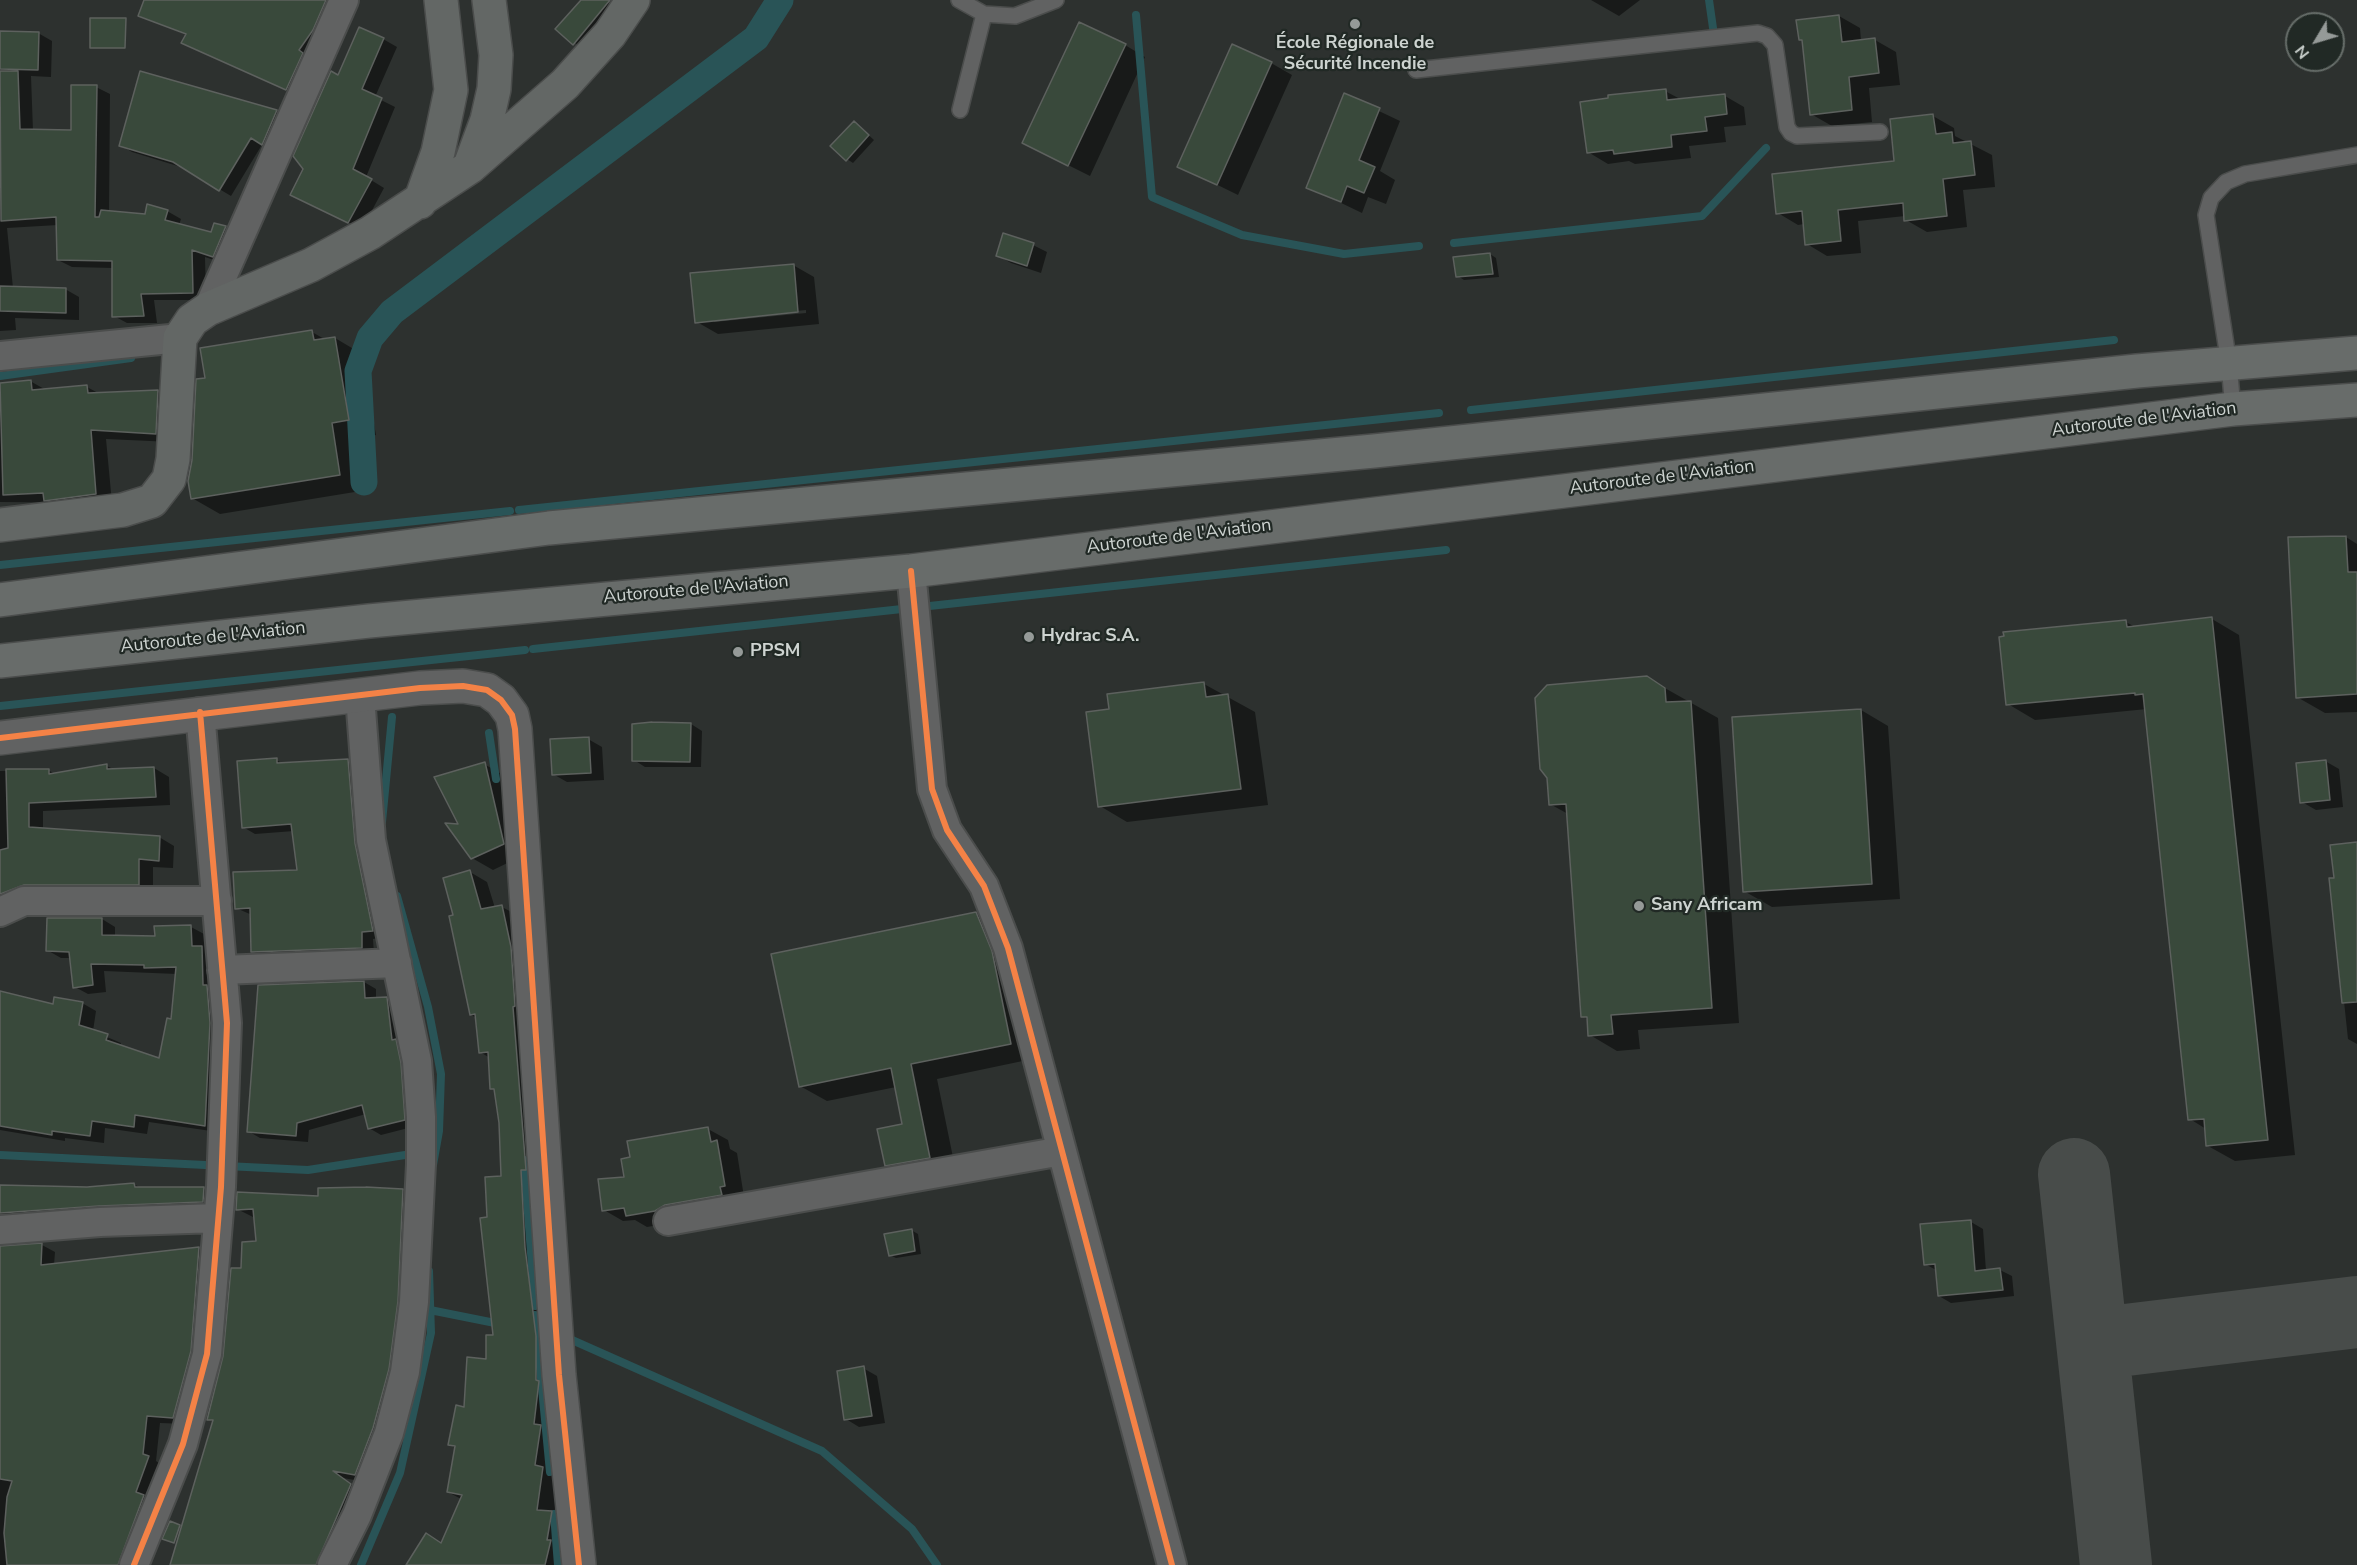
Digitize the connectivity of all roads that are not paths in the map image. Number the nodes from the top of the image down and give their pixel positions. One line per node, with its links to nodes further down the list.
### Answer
1 (344, 0): 14 (street)
2 (441, 0): 13 (main road)
3 (489, 0): 12 (main road)
4 (633, 0): 12 (main road)
5 (959, 0): 7 (lane)
6 (1056, 0): 7 (lane)
7 (984, 14): 9 (lane)
8 (1416, 70): 10 (lane)
9 (960, 110)
10 (1880, 132)
11 (2357, 155): 18 (lane)
12 (470, 167): 13 (main road)
13 (420, 202): 14 (main road)
14 (208, 309): 15 (main road)
15 (180, 338): 17 (street); 21 (main road)
16 (2357, 353): 18 (highway)
17 (0, 356)
18 (2229, 364): 20 (lane); 23 (highway)
19 (2357, 400): 20 (highway, Autoroute de l'Aviation)
20 (2233, 409): 22 (highway, Autoroute de l'Aviation)
21 (0, 525)
22 (911, 571): 24 (highway, Autoroute de l'Aviation); 32 (street)
23 (0, 600)
24 (0, 661)
25 (360, 696): 26 (street); 30 (street); 38 (street)
26 (200, 712): 27 (street); 28 (street)
27 (0, 738)
28 (217, 901): 29 (street); 31 (street)
29 (0, 912)
30 (397, 963): 31 (street); 37 (street)
31 (222, 970): 33 (street)
32 (1062, 1151): 34 (street); 39 (street)
33 (218, 1218): 35 (street); 36 (street)
34 (668, 1221)
35 (0, 1230)
36 (134, 1565)
37 (332, 1565)
38 (579, 1565)
39 (1172, 1565)

